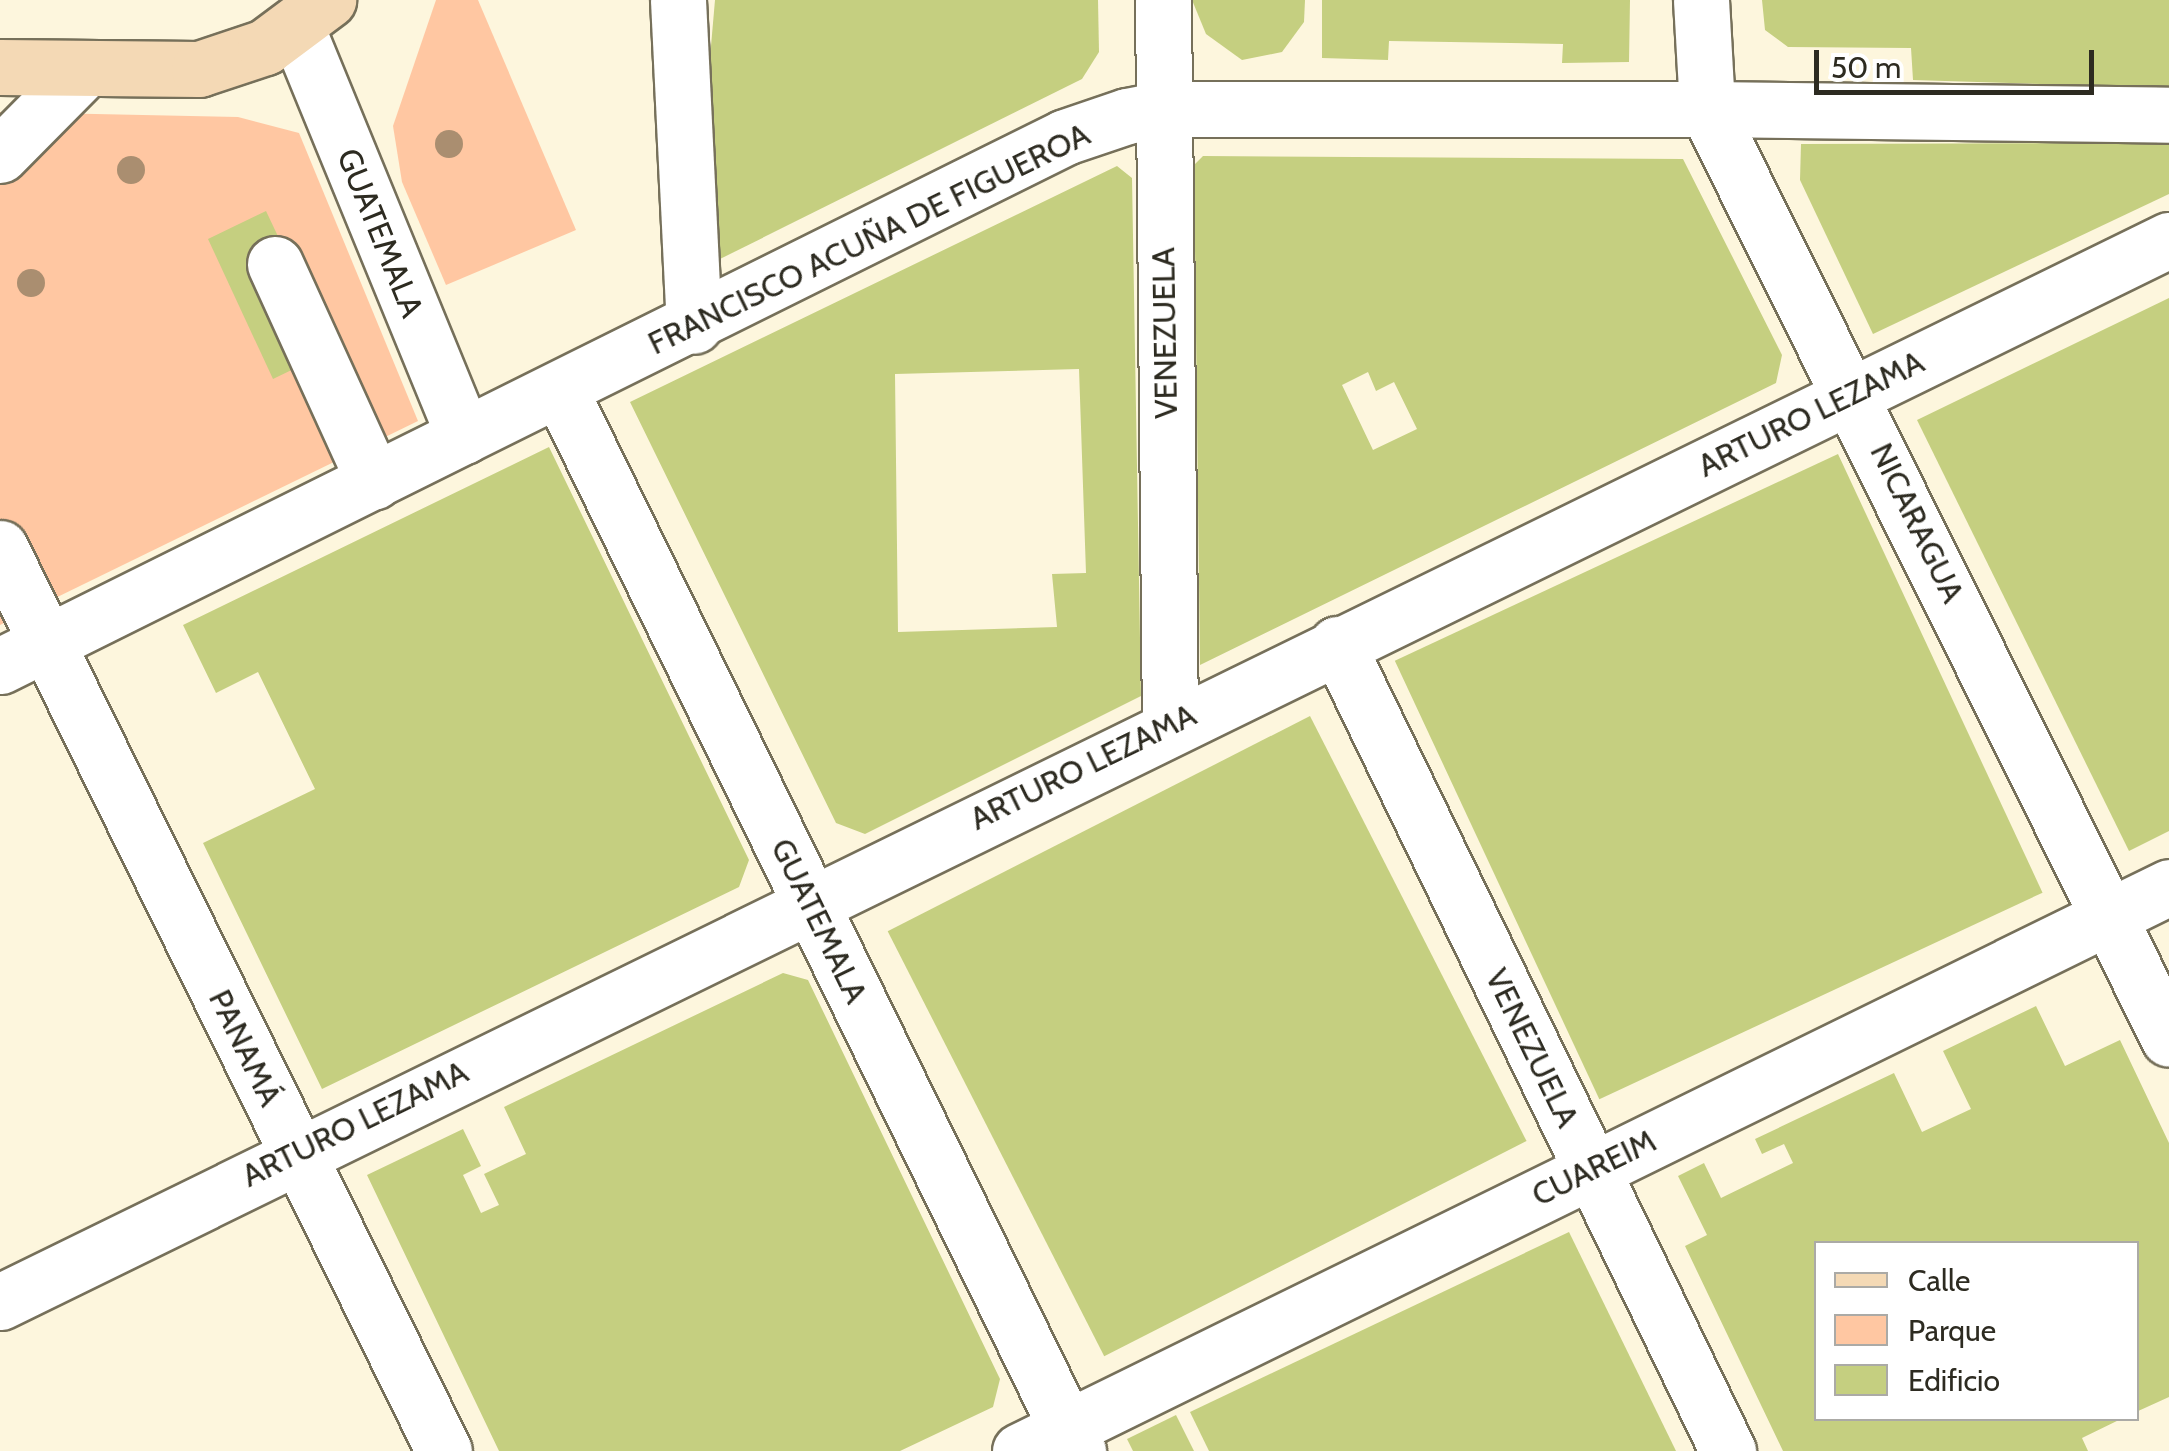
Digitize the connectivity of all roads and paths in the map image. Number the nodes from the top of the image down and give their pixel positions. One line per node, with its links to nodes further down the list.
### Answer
1 (678, 0): 13 (street)
2 (1163, 0): 7 (street, VENEZUELA)
3 (1701, 0): 8 (street, NICARAGUA)
4 (313, 15): 6 (main road); 16 (street, GUATEMALA)
5 (0, 67): 6 (main road)
6 (85, 69): 10 (street)
7 (1162, 109): 8 (street, FRANCISCO ACUÑA DE FIGUEROA); 13 (street, FRANCISCO ACUÑA DE FIGUEROA); 22 (street, VENEZUELA)
8 (1707, 109): 9 (street, FRANCISCO ACUÑA DE FIGUEROA); 15 (street, NICARAGUA)
9 (2169, 116)
10 (0, 155)
11 (2169, 240): 15 (street, ARTURO LEZAMA)
12 (275, 264): 17 (street)
13 (694, 326): 14 (street, FRANCISCO ACUÑA DE FIGUEROA)
14 (560, 390): 16 (street, FRANCISCO ACUÑA DE FIGUEROA); 24 (street, GUATEMALA)
15 (1853, 393): 20 (street, ARTURO LEZAMA); 25 (street, NICARAGUA)
16 (464, 436): 17 (street, FRANCISCO ACUÑA DE FIGUEROA)
17 (374, 481): 19 (street, FRANCISCO ACUÑA DE FIGUEROA)
18 (0, 548): 19 (street, PANAMÁ)
19 (50, 642): 21 (street, FRANCISCO ACUÑA DE FIGUEROA); 27 (street, PANAMÁ)
20 (1337, 644): 22 (street, ARTURO LEZAMA); 28 (street, VENEZUELA)
21 (0, 666)
22 (1170, 725): 24 (street, ARTURO LEZAMA)
23 (2169, 886): 25 (street, CUAREIM)
24 (809, 900): 27 (street, ARTURO LEZAMA); 30 (street, GUATEMALA)
25 (2109, 916): 26 (street, NICARAGUA); 28 (street, CUAREIM)
26 (2169, 1038)
27 (296, 1152): 29 (street, ARTURO LEZAMA); 31 (street, PANAMÁ)
28 (1592, 1170): 30 (street, CUAREIM); 32 (street, VENEZUELA)
29 (0, 1302)
30 (1055, 1444)
31 (444, 1451)
32 (1728, 1451)

